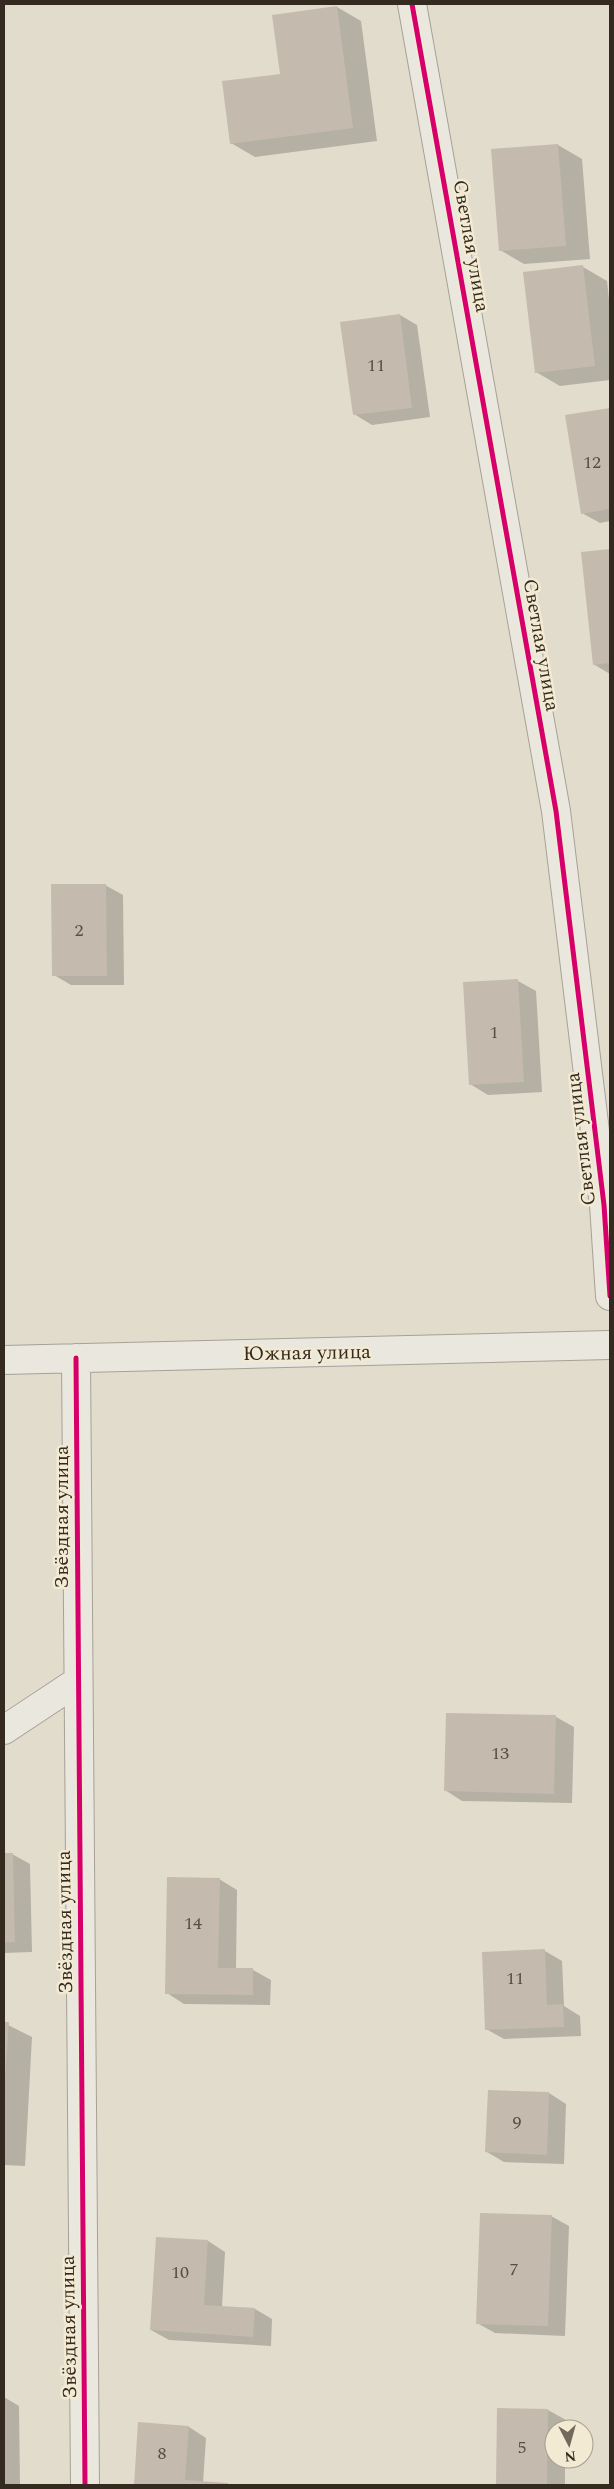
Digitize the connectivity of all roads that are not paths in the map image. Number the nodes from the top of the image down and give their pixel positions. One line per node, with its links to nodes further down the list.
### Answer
1 (412, 4): 2 (street, Светлая улица)
2 (610, 1296)
3 (610, 1346): 4 (street, Южная улица)
4 (76, 1358): 5 (street, Южная улица); 6 (street, Звёздная улица)
5 (4, 1360)
6 (78, 1681): 7 (street); 8 (street, Звёздная улица)
7 (4, 1730)
8 (85, 2485)

